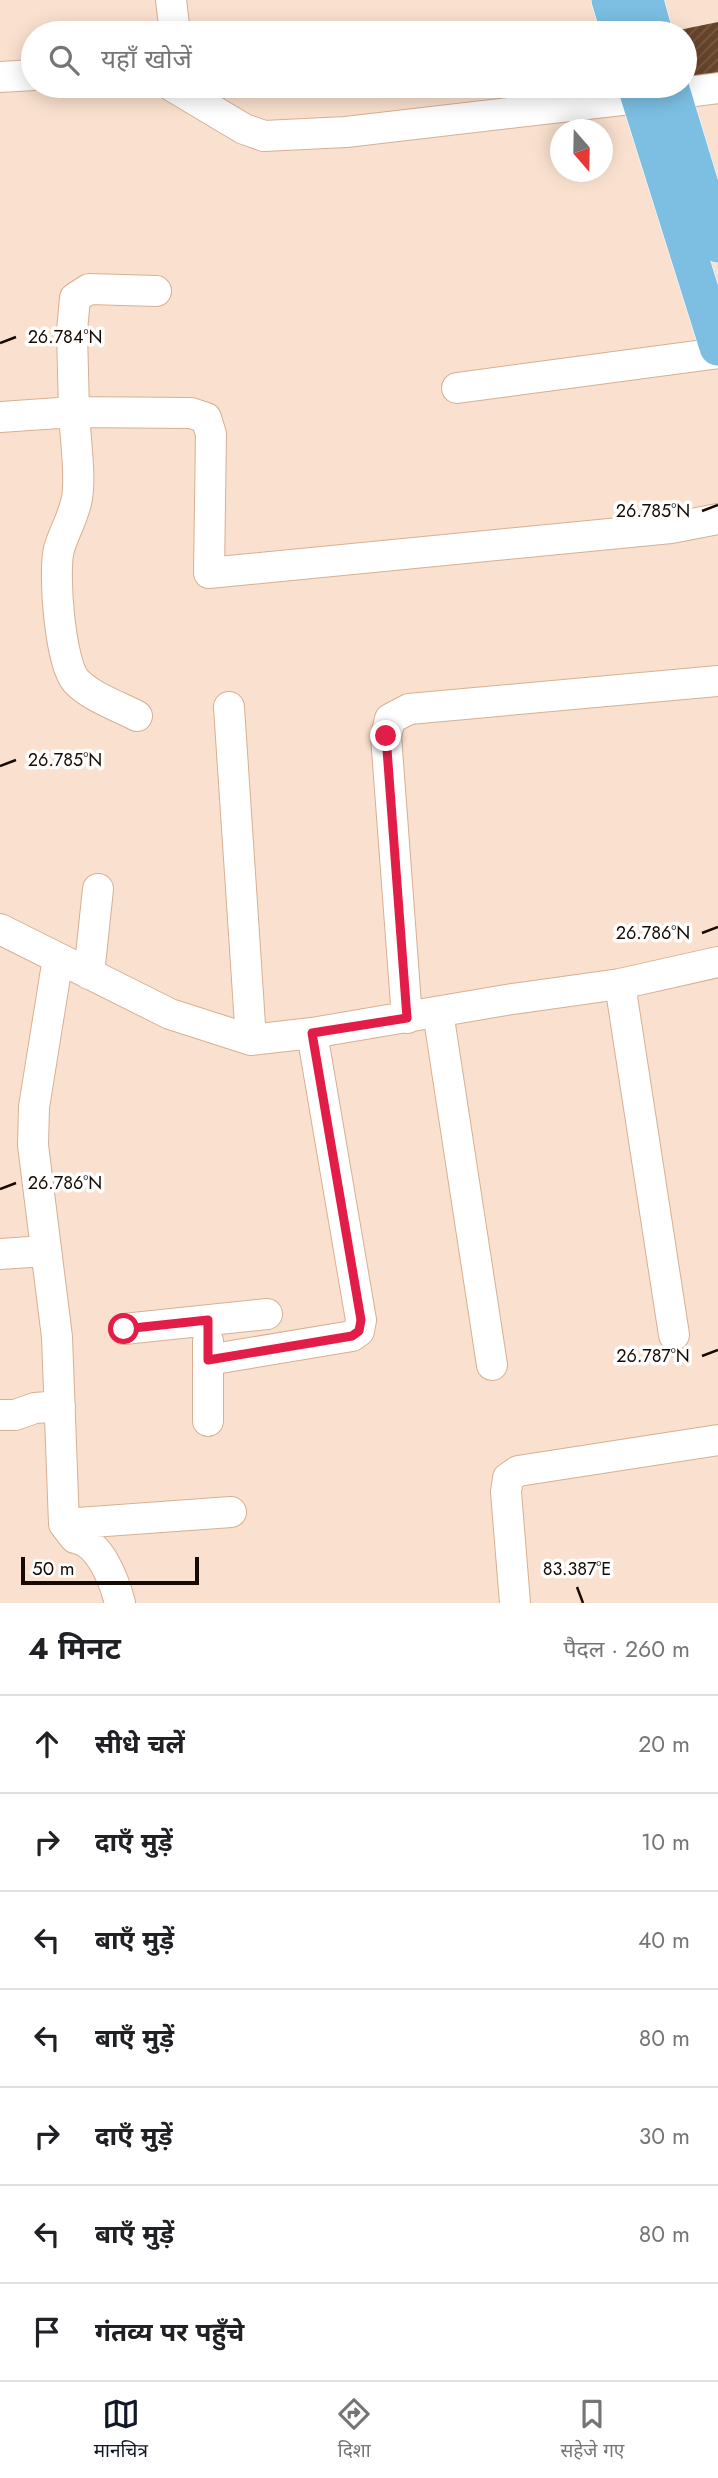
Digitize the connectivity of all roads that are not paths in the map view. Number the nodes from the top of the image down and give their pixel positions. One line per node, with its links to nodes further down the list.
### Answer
1 (171, 0): 4 (street)
2 (610, 0): 5 (main road)
3 (645, 0): 6 (main road)
4 (174, 21)
5 (616, 21)
6 (651, 21)
7 (21, 76): 8 (street)
8 (0, 77)
9 (718, 88): 10 (street)
10 (697, 89)
11 (194, 98): 12 (street)
12 (601, 98)
13 (656, 98): 17 (main road)
14 (657, 98): 15 (main road)
15 (718, 244)
16 (156, 291): 20 (street)
17 (718, 347)
18 (718, 353): 19 (street)
19 (457, 388)
20 (74, 412): 21 (street); 22 (street); 25 (street)
21 (0, 417)
22 (718, 519)
23 (718, 681): 33 (street)
24 (229, 707): 35 (street)
25 (137, 716)
26 (98, 889): 30 (street)
27 (0, 929): 28 (street)
28 (58, 958): 30 (street); 36 (street)
29 (718, 962): 31 (street)
30 (89, 974): 35 (street)
31 (620, 984): 32 (street); 41 (street)
32 (438, 1012): 33 (street); 43 (street)
33 (407, 1018): 34 (street)
34 (312, 1033): 35 (street); 42 (street)
35 (251, 1040)
36 (45, 1251): 37 (street); 44 (street)
37 (0, 1254)
38 (267, 1314): 39 (street)
39 (208, 1320): 40 (street); 42 (street)
40 (124, 1329)
41 (674, 1335)
42 (208, 1360): 46 (street)
43 (492, 1365)
44 (60, 1406): 45 (street); 49 (street)
45 (0, 1415)
46 (208, 1421)
47 (718, 1440): 51 (street)
48 (231, 1512): 49 (street)
49 (64, 1524): 50 (street)
50 (120, 1603)
51 (515, 1603)

